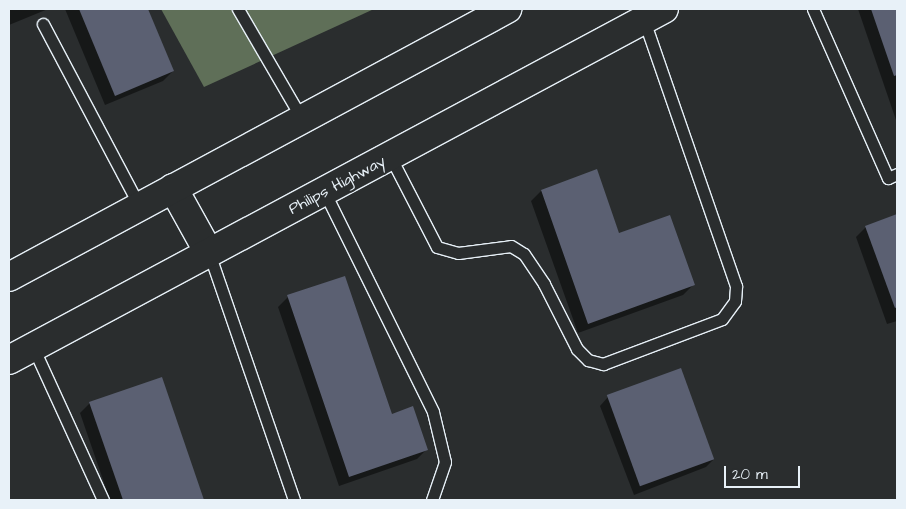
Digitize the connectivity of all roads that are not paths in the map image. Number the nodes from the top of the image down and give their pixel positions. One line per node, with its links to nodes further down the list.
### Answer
1 (238, 9): 6 (lane)
2 (507, 9): 6 (main road)
3 (813, 9): 8 (lane)
4 (654, 14): 7 (main road, Philips Highway); 7 (lane)
5 (43, 24): 11 (lane)
6 (302, 119): 9 (main road)
7 (390, 156): 10 (main road, Philips Highway)
8 (897, 174)
9 (173, 188): 11 (main road); 12 (main road)
10 (324, 192): 12 (main road, Philips Highway); 18 (lane)
11 (140, 207): 13 (main road)
12 (209, 253): 14 (main road, Philips Highway); 17 (lane)
13 (9, 277)
14 (33, 347): 15 (main road, Philips Highway); 16 (lane)
15 (9, 360)
16 (103, 500)
17 (294, 500)
18 (432, 500)

